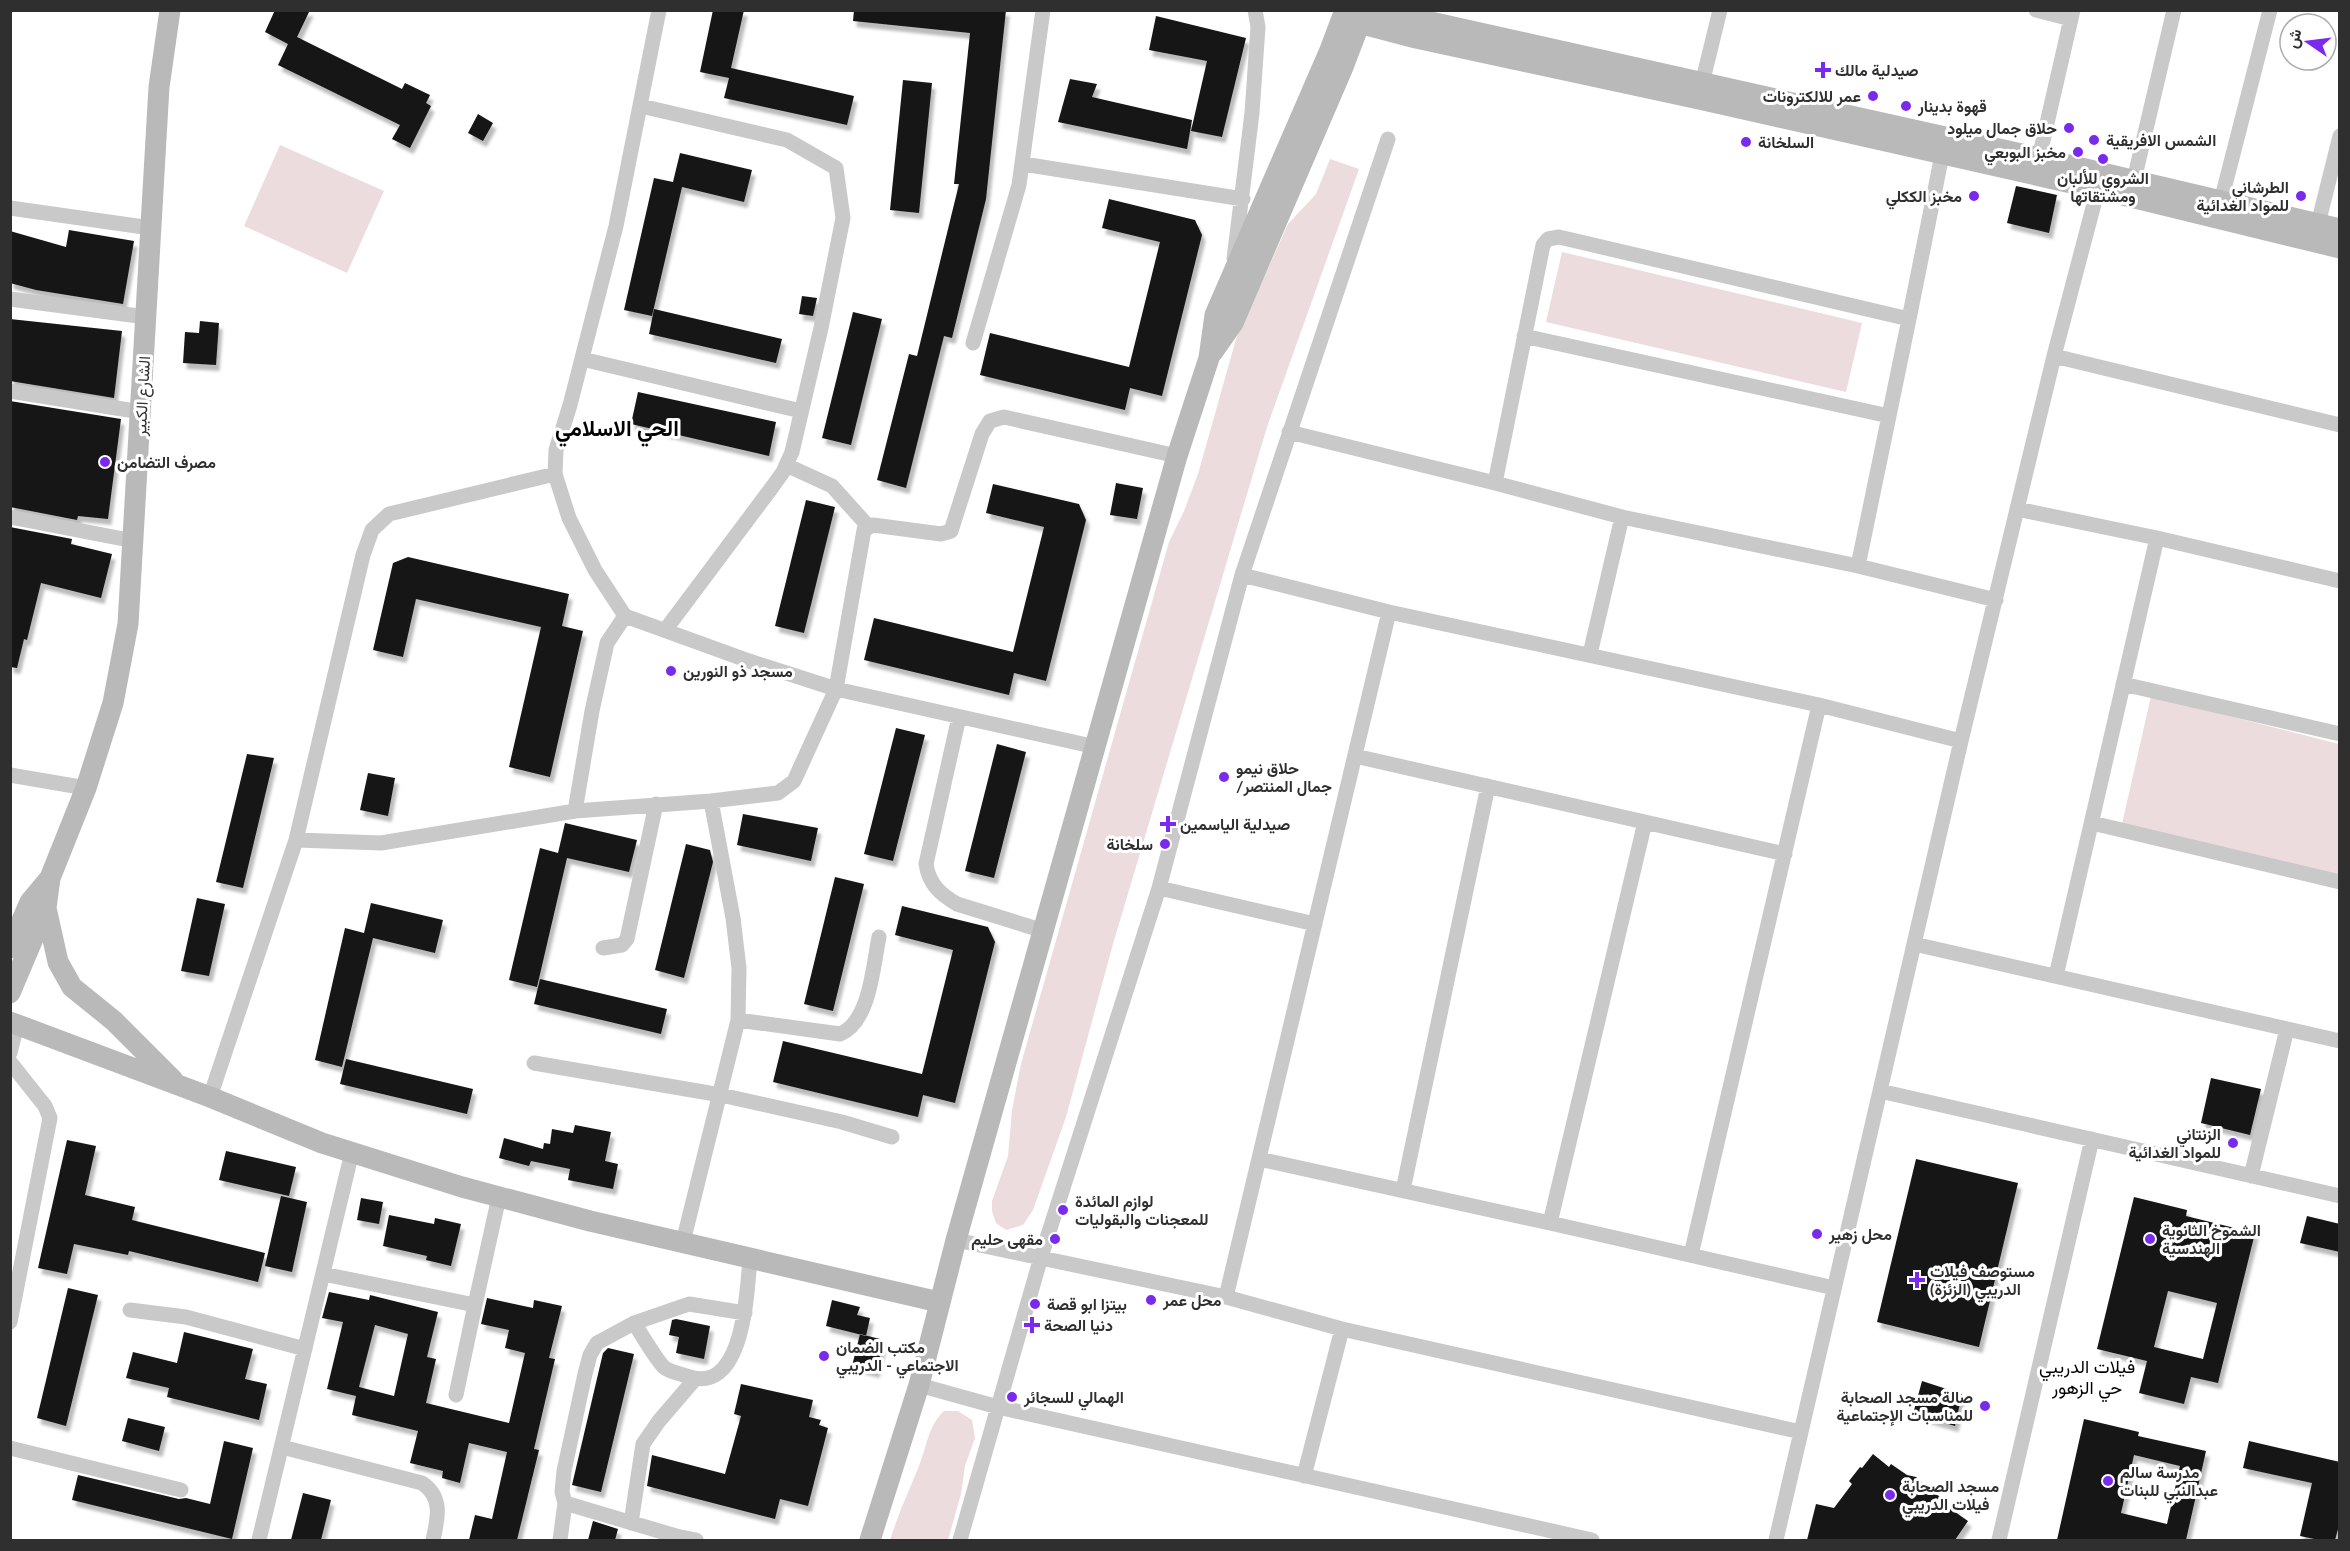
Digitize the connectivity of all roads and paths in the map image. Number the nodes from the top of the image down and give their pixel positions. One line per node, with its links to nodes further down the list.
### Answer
1 (170, 10): 25 (street, الشارع الكبير)
2 (659, 10): 13 (street)
3 (1043, 10): 18 (street)
4 (1255, 10): 21 (street)
5 (1377, 10): 12 (street)
6 (1720, 10): 12 (street)
7 (2037, 10): 11 (street)
8 (2174, 10): 19 (street)
9 (2270, 10): 22 (street)
10 (1349, 14): 12 (street); 28 (street); 35 (street)
11 (2072, 15): 17 (street)
12 (1700, 91): 16 (street); 17 (street)
13 (641, 106): 36 (street); 38 (street)
14 (2340, 136): 24 (street)
15 (1388, 139): 42 (street)
16 (1942, 155): 20 (street); 31 (street)
17 (2039, 158): 20 (street)
18 (1023, 164): 21 (street); 33 (street)
19 (2134, 180): 20 (street); 22 (street)
20 (2100, 181): 27 (street); 34 (street)
21 (1243, 199): 28 (street)
22 (2221, 201): 24 (street)
23 (10, 208): 25 (street)
24 (2318, 224): 26 (street)
25 (151, 228): 30 (street, الشارع الكبير)
26 (2340, 229)
27 (2340, 248)
28 (1231, 274): 35 (street)
29 (10, 299): 30 (street)
30 (146, 317): 39 (street, الشارع الكبير)
31 (1909, 319): 32 (street); 40 (street)
32 (1524, 336): 40 (street); 46 (street)
33 (974, 343)
34 (2054, 356): 41 (street); 47 (street)
35 (1209, 358): 43 (street)
36 (582, 359): 38 (street); 45 (street)
37 (10, 391): 39 (street)
38 (801, 411): 44 (street)
39 (141, 412): 52 (street, الشارع الكبير)
40 (1889, 416): 53 (street)
41 (2340, 425)
42 (1288, 432): 46 (street); 54 (street)
43 (1177, 456): 50 (street); 67 (street)
44 (786, 465): 50 (street); 59 (street)
45 (555, 474): 58 (street); 77 (street)
46 (1495, 483): 49 (street)
47 (2017, 509): 51 (street); 56 (street)
48 (10, 517): 52 (street)
49 (1622, 517): 53 (street); 60 (street)
50 (868, 526): 62 (street)
51 (2157, 538): 55 (street); 61 (street)
52 (134, 541): 71 (street, الشارع الكبير)
53 (1858, 566): 56 (street)
54 (1242, 575): 57 (street); 80 (street)
55 (2340, 581)
56 (1996, 600): 66 (street)
57 (1389, 612): 60 (street); 68 (street)
58 (625, 616): 59 (street); 74 (street)
59 (666, 629): 62 (street)
60 (1590, 654): 63 (street)
61 (2124, 684): 65 (street); 76 (street)
62 (837, 689): 64 (street); 72 (street)
63 (1820, 705): 66 (street); 78 (street)
64 (959, 717): 67 (street); 84 (street)
65 (2340, 734)
66 (1961, 741): 86 (street)
67 (1096, 747): 84 (street)
68 (1355, 756): 70 (street); 83 (street)
69 (10, 775): 71 (street)
70 (1488, 786): 75 (street); 107 (street)
71 (86, 788): 81 (street, الشارع الكبير)
72 (711, 801): 73 (street); 91 (street)
73 (656, 804): 74 (street); 88 (street)
74 (575, 811): 77 (street)
75 (1645, 822): 78 (street); 110 (street)
76 (2092, 823): 79 (street); 89 (street)
77 (296, 840): 101 (street)
78 (1785, 854): 113 (street)
79 (2340, 882)
80 (1159, 888): 83 (street); 114 (street)
81 (38, 905): 82 (street); 87 (street, الشارع الكبير); 90 (street, الشارع الكبير); 98 (street)
82 (10, 921)
83 (1315, 924): 105 (street)
84 (1044, 931): 111 (street)
85 (879, 937): 91 (street)
86 (1914, 944): 89 (street); 99 (street)
87 (10, 948)
88 (603, 948)
89 (2056, 976): 93 (street)
90 (10, 993)
91 (738, 1020): 100 (street)
92 (14, 1023): 95 (street); 98 (street)
93 (2287, 1029): 94 (street); 106 (street)
94 (2340, 1041)
95 (10, 1053)
96 (10, 1062): 123 (street)
97 (534, 1064): 100 (street)
98 (180, 1086): 101 (street)
99 (1880, 1091): 103 (street); 117 (street)
100 (721, 1095): 102 (street); 112 (street)
101 (210, 1097): 104 (street)
102 (892, 1137)
103 (2092, 1139): 106 (street); 147 (street)
104 (352, 1152): 109 (street); 116 (street)
105 (1259, 1159): 107 (street); 118 (street)
106 (2252, 1176): 108 (street)
107 (1404, 1190): 110 (street)
108 (2340, 1196)
109 (499, 1197): 112 (street); 120 (street)
110 (1550, 1223): 113 (street)
111 (956, 1240): 114 (street); 119 (street)
112 (684, 1242): 115 (street)
113 (1691, 1255): 117 (street)
114 (1041, 1257): 118 (street); 130 (street)
115 (750, 1258): 119 (street); 122 (street)
116 (323, 1274): 120 (street); 126 (street)
117 (1834, 1288): 131 (street)
118 (1226, 1297): 125 (street)
119 (939, 1302): 128 (street)
120 (475, 1305): 129 (street)
121 (130, 1310): 126 (street)
122 (745, 1313): 124 (street); 127 (street)
123 (10, 1322)
124 (634, 1323): 127 (street); 136 (street)
125 (1342, 1329): 131 (street); 134 (street)
126 (305, 1349): 132 (street)
127 (695, 1379): 137 (street)
128 (919, 1385): 130 (street); 143 (street)
129 (456, 1395)
130 (998, 1407): 134 (street); 144 (street)
131 (1801, 1432): 146 (street)
132 (282, 1447): 139 (street); 140 (street)
133 (10, 1448): 135 (street)
134 (1304, 1476): 145 (street)
135 (181, 1490)
136 (565, 1503): 137 (street); 141 (street)
137 (631, 1523): 138 (street)
138 (646, 1534): 142 (street)
139 (259, 1540)
140 (433, 1540)
141 (560, 1540)
142 (696, 1540)
143 (870, 1540)
144 (962, 1540)
145 (1590, 1540)
146 (1776, 1540)
147 (1999, 1540)

